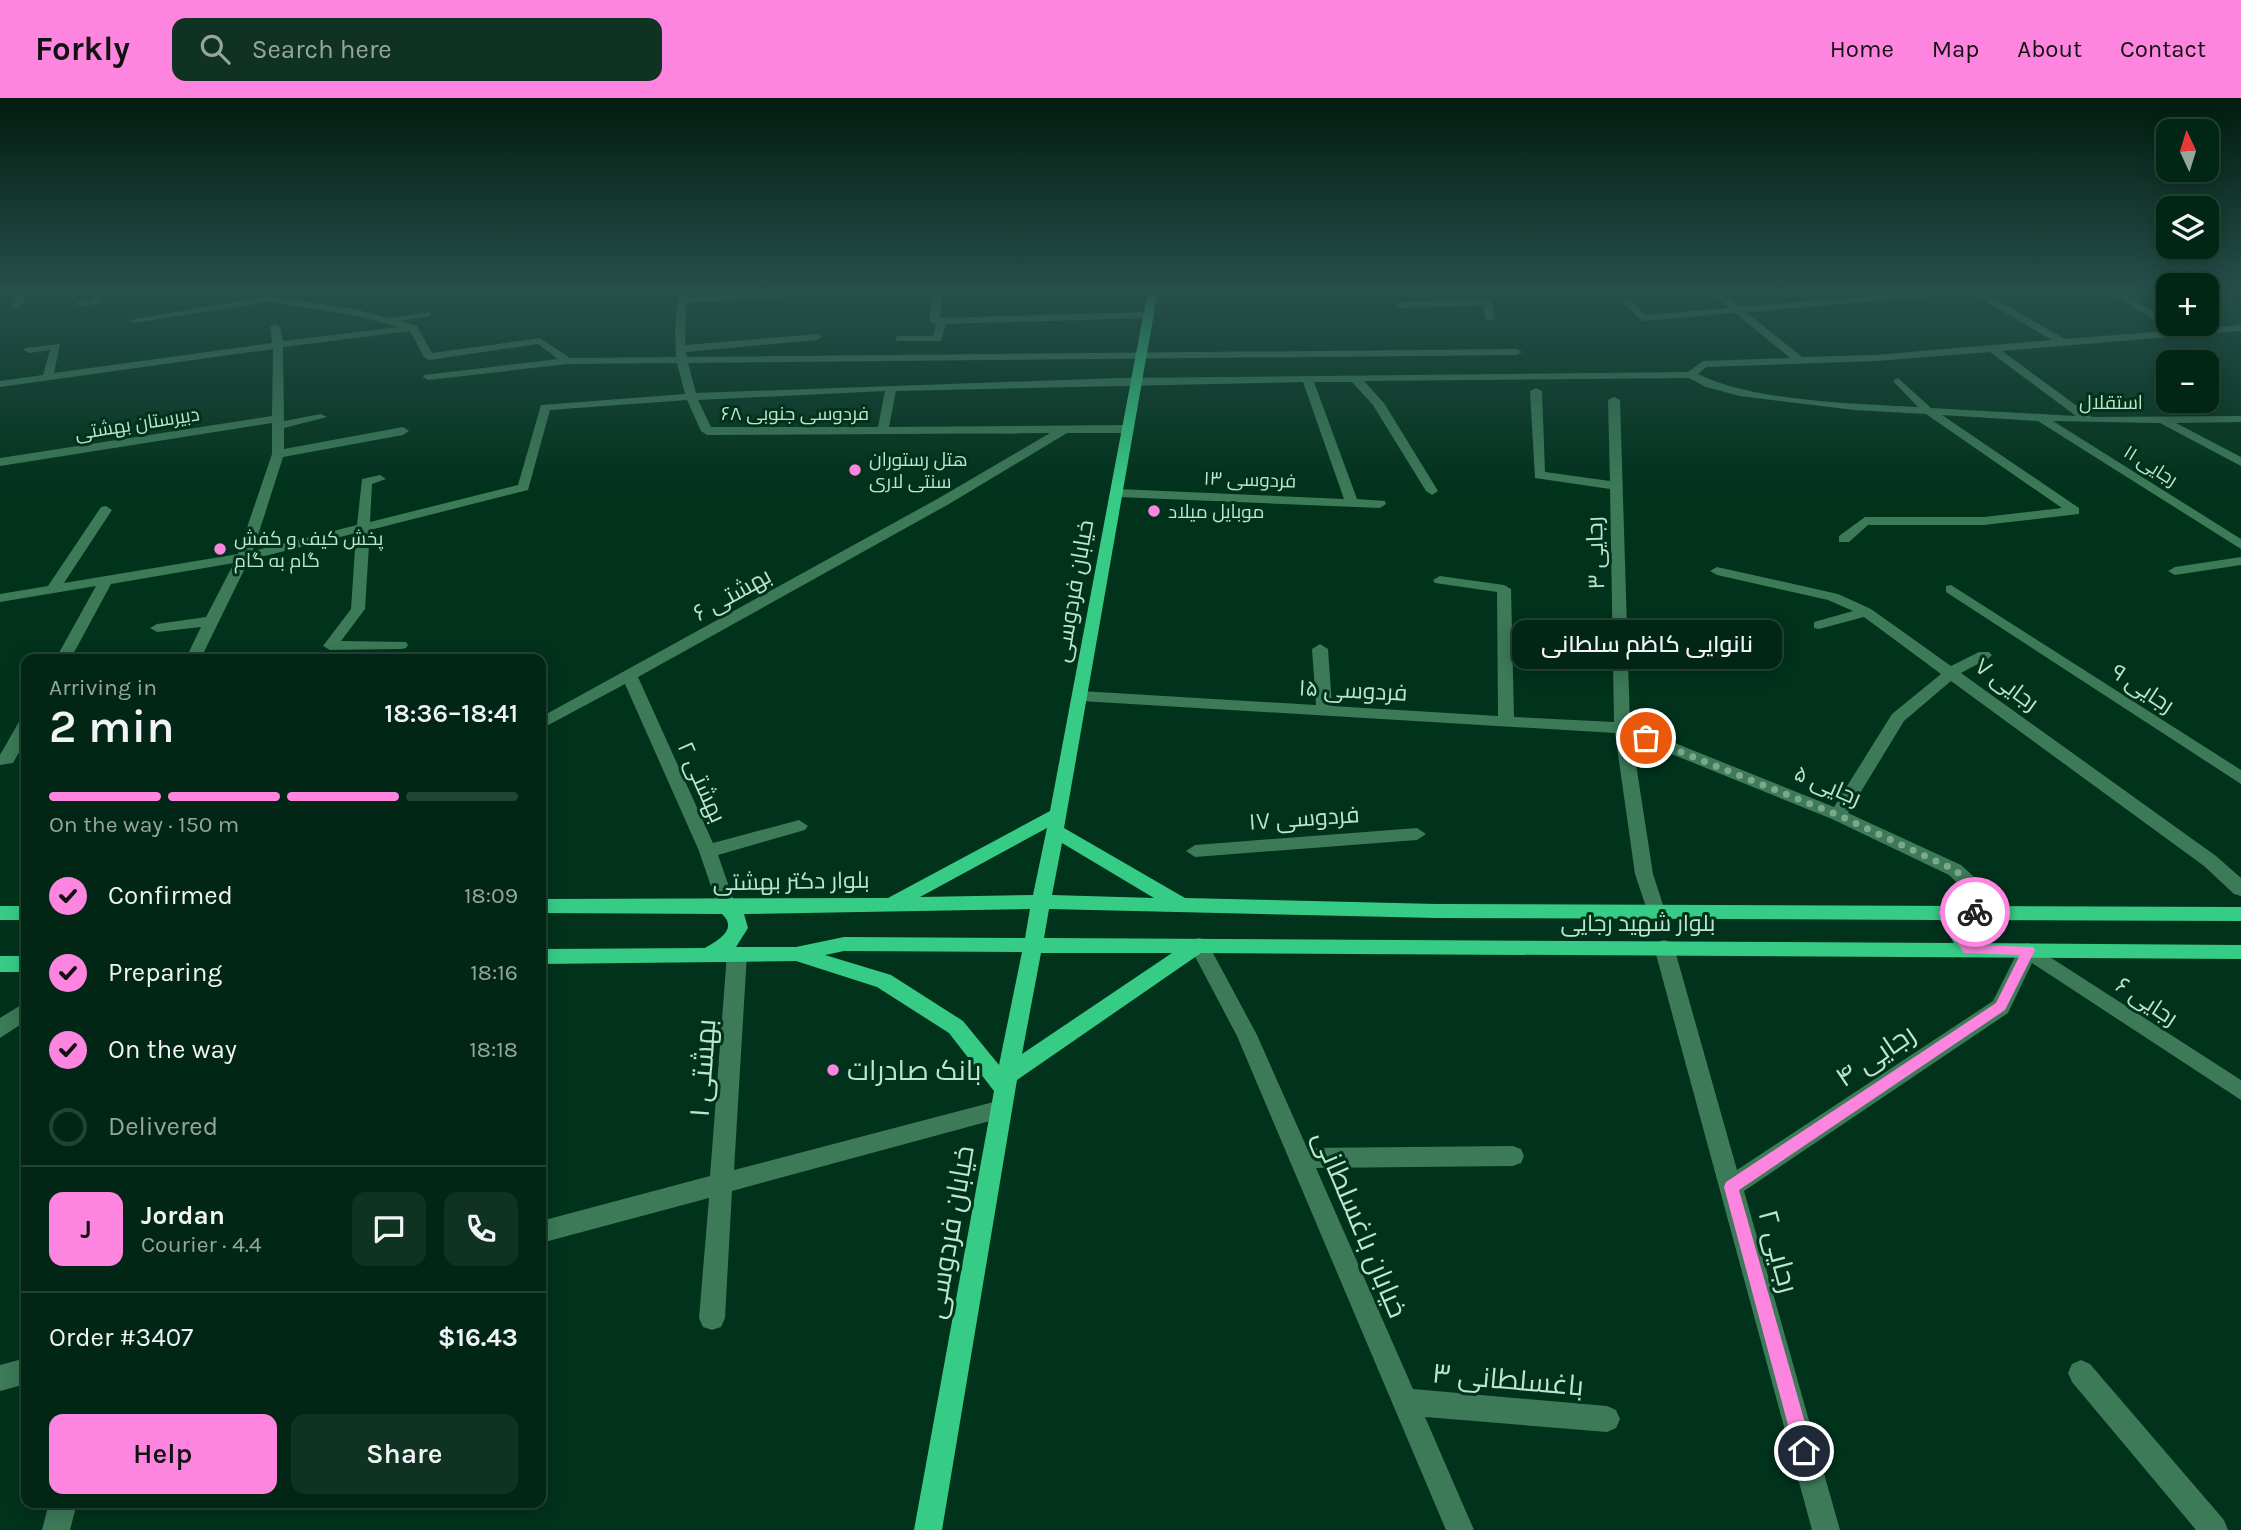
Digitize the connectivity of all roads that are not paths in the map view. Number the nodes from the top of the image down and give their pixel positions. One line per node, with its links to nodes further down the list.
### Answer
1 (53, 357): 15 (street)
2 (193, 357): 15 (street)
3 (278, 357): 32 (street)
4 (561, 357): 12 (street)
5 (681, 357): 13 (street)
6 (1215, 357): 10 (street)
7 (1795, 357): 11 (street)
8 (1874, 357): 11 (street)
9 (2003, 357): 30 (street)
10 (1141, 358): 13 (street); 20 (main road, خیابان فردوسی)
11 (1800, 361): 14 (street)
12 (568, 362): 13 (street); 16 (street)
13 (682, 363): 24 (street)
14 (1691, 375): 17 (street); 26 (street, استقلال)
15 (47, 377): 21 (street)
16 (428, 377)
17 (1356, 379): 18 (street); 42 (street)
18 (1308, 380): 20 (street); 44 (street)
19 (1898, 381): 26 (street)
20 (1136, 382): 22 (street); 33 (main road, خیابان فردوسی)
21 (0, 384)
22 (891, 388): 24 (street); 34 (street)
23 (1536, 391): 41 (street)
24 (688, 395): 34 (street, فردوسی جنوبی ۶۸); 47 (street)
25 (1615, 400): 41 (street, رجایی ۳)
26 (1927, 410): 28 (street, استقلال); 48 (street)
27 (321, 417): 32 (street, دبیرستان بهشتی)
28 (2041, 418): 30 (street, استقلال); 49 (street, رجایی ۱۱)
29 (2241, 419): 31 (street, استقلال)
30 (2089, 420): 31 (street, استقلال)
31 (2163, 420): 39 (street)
32 (280, 421): 37 (street); 38 (street, دبیرستان بهشتی)
33 (1126, 429): 35 (street, فردوسی جنوبی ۶۸); 43 (main road, خیابان فردوسی)
34 (883, 430): 35 (street, فردوسی جنوبی ۶۸)
35 (1063, 430): 69 (street, بهشتی ۶)
36 (403, 431): 37 (street)
37 (278, 454): 50 (street)
38 (0, 462)
39 (2241, 462)
40 (380, 479): 47 (street)
41 (1616, 486): 74 (street, رجایی ۳)
42 (1432, 491)
43 (1118, 493): 44 (street, فردوسی ۱۳); 70 (main road, خیابان فردوسی)
44 (1352, 503): 45 (street, فردوسی ۱۳)
45 (1380, 504)
46 (106, 510): 56 (street)
47 (364, 527): 50 (street); 63 (street)
48 (1844, 539)
49 (2241, 545)
50 (244, 557): 54 (street); 60 (street)
51 (2241, 561): 53 (street)
52 (1717, 571): 59 (street, رجایی ۷)
53 (2175, 571)
54 (106, 580): 56 (street); 65 (street)
55 (1440, 580): 73 (street)
56 (53, 589): 58 (street)
57 (1951, 589): 77 (street, رجایی ۹)
58 (0, 598)
59 (1866, 612): 61 (street); 68 (street, رجایی ۷)
60 (212, 621): 62 (street); 66 (street)
61 (1819, 625)
62 (157, 628)
63 (401, 645)
64 (1320, 649): 71 (street)
65 (65, 654)
66 (195, 654)
67 (1984, 655): 68 (street)
68 (1952, 672): 78 (street); 84 (street, رجایی ۷)
69 (630, 677): 72 (street, بهشتی ۶); 82 (street, بهشتی ۲)
70 (1081, 696): 71 (street, فردوسی ۱۵); 79 (main road, خیابان فردوسی)
71 (1324, 711): 73 (street, فردوسی ۱۵)
72 (546, 721)
73 (1506, 721): 74 (street, فردوسی ۱۵)
74 (1622, 728): 78 (street, رجایی ۵); 91 (street, رجایی ۳)
75 (21, 733): 76 (street)
76 (0, 760)
77 (2241, 778)
78 (1838, 815): 95 (street, رجایی ۵)
79 (1057, 822): 86 (main road, خیابان فردوسی); 87 (main road); 88 (main road)
80 (799, 826): 82 (street)
81 (1418, 834): 83 (street, فردوسی ۱۷)
82 (708, 850): 90 (street, بهشتی ۲)
83 (1195, 851)
84 (2233, 874): 85 (street, رجایی ۷)
85 (2241, 890)
86 (1042, 902): 87 (main road, بلوار دکتر بهشتی); 88 (main road, بلوار شهید رجایی); 97 (main road, خیابان فردوسی)
87 (891, 904): 90 (main road, بلوار دکتر بهشتی)
88 (1181, 905): 91 (main road, بلوار شهید رجایی)
89 (546, 906): 90 (main road, بلوار دکتر بهشتی)
90 (727, 907): 103 (main road)
91 (1656, 911): 92 (main road, بلوار شهید رجایی)
92 (1945, 912): 95 (main road, بلوار شهید رجایی); 100 (main road)
93 (0, 913): 94 (main road)
94 (21, 913)
95 (2001, 913): 96 (main road, بلوار شهید رجایی)
96 (2241, 914)
97 (1035, 945): 98 (main road, بلوار شهید رجایی); 105 (main road); 111 (main road, خیابان فردوسی)
98 (1199, 945): 99 (main road, بلوار شهید رجایی); 111 (main road); 114 (street, خیابان باغسلطانی)
99 (1664, 947): 100 (main road, بلوار شهید رجایی); 116 (street, رجایی ۲)
100 (1969, 950): 101 (main road, بلوار شهید رجایی)
101 (2028, 950): 102 (main road, بلوار شهید رجایی); 112 (street, رجایی ۶); 116 (street, رجایی ۴)
102 (2241, 952)
103 (710, 954): 104 (main road); 106 (main road)
104 (737, 954): 105 (main road); 115 (street, بهشتی ۱)
105 (796, 954): 111 (main road)
106 (546, 958)
107 (0, 964): 108 (main road)
108 (21, 964)
109 (21, 1014): 110 (street)
110 (0, 1030)
111 (1005, 1091): 115 (street); 126 (main road, خیابان فردوسی)
112 (2241, 1091)
113 (1513, 1156): 114 (street)
114 (1300, 1158): 122 (street, خیابان باغسلطانی)
115 (723, 1185): 117 (street); 118 (street, بهشتی ۱)
116 (1731, 1187): 128 (street, رجایی ۲)
117 (546, 1231)
118 (712, 1318)
119 (21, 1372): 121 (street)
120 (2081, 1373): 129 (street)
121 (0, 1378)
122 (1405, 1402): 123 (street, باغسلطانی ۳); 127 (street, خیابان باغسلطانی)
123 (1607, 1419)
124 (61, 1508): 125 (street)
125 (57, 1530)
126 (928, 1530)
127 (1461, 1530)
128 (1826, 1530)
129 (2214, 1530)

